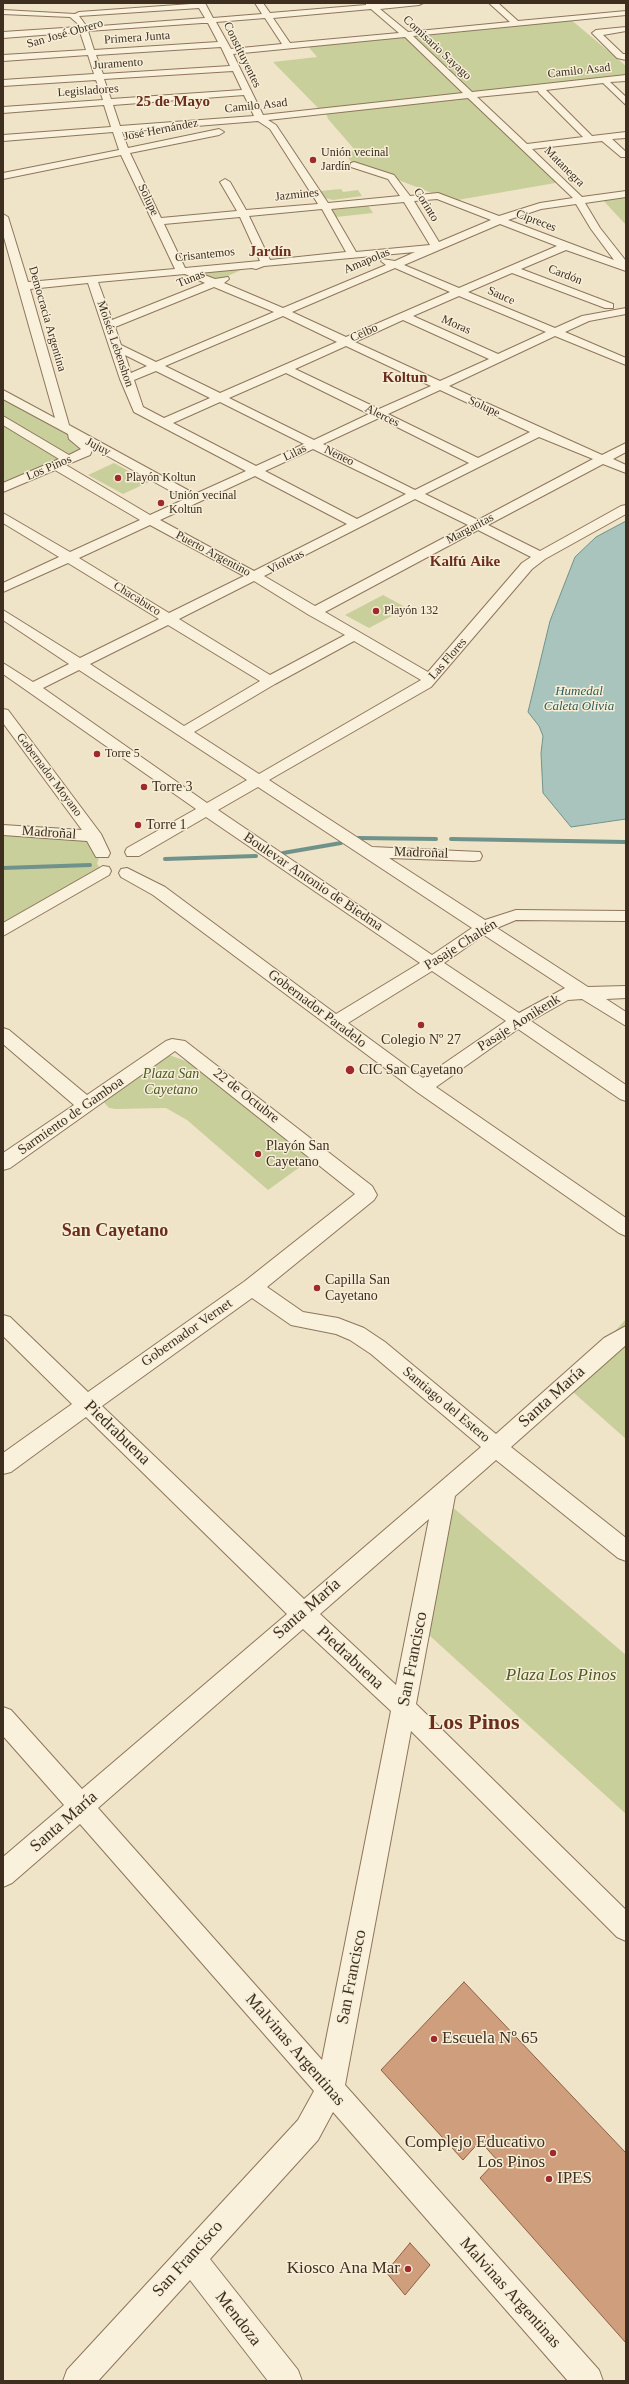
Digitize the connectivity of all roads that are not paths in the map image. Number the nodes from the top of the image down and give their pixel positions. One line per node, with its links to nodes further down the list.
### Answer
1 (259, 3): 13 (street)
2 (312, 3): 12 (street)
3 (413, 3): 4 (street); 7 (street)
4 (419, 3)
5 (493, 3): 15 (street)
6 (202, 4): 8 (street); 14 (street, Constituyentes)
7 (370, 5): 12 (street); 20 (street, Comisario Sayago)
8 (121, 7): 9 (street)
9 (76, 11): 10 (street); 18 (street)
10 (3, 12)
11 (626, 13): 15 (street, Primera Junta)
12 (323, 14): 13 (street)
13 (266, 16): 14 (street); 22 (street)
14 (212, 20): 16 (street); 23 (street, Constituyentes)
15 (515, 22): 20 (street, Primera Junta)
16 (134, 26): 18 (street); 21 (street, San José Obrero)
17 (626, 29): 26 (street)
18 (84, 30): 19 (street); 21 (street, Solupe)
19 (3, 34)
20 (406, 34): 22 (street, Primera Junta); 37 (street, Comisario Sayago)
21 (81, 43): 24 (street, Solupe); 25 (street, San José Obrero)
22 (287, 46): 23 (street, Primera Junta)
23 (226, 48): 24 (street, Primera Junta); 29 (street, Constituyentes)
24 (93, 53): 25 (street, Primera Junta); 30 (street, Solupe)
25 (34, 56): 27 (street, Primera Junta); 28 (street, San José Obrero)
26 (625, 57)
27 (3, 58)
28 (3, 65)
29 (235, 68): 30 (street, Juramento); 36 (street, Constituyentes)
30 (101, 77): 33 (street, Juramento); 38 (street, Solupe)
31 (626, 78): 37 (street, Camilo Asad)
32 (626, 82): 34 (street, Camilo Asad)
33 (3, 83)
34 (607, 84): 35 (street, Camilo Asad); 39 (street)
35 (542, 91): 37 (street, Camilo Asad); 46 (street)
36 (246, 92): 38 (street, Legisladores); 41 (street, Constituyentes)
37 (473, 97): 41 (street, Camilo Asad); 47 (street, Matanegra)
38 (107, 102): 40 (street, Legisladores); 42 (street, Solupe)
39 (626, 102)
40 (3, 110)
41 (264, 121): 42 (street, Camilo Asad); 48 (street, José Hernández); 57 (street)
42 (116, 129): 44 (street, Camilo Asad); 48 (street, Solupe)
43 (626, 135): 45 (street)
44 (3, 138)
45 (605, 138): 46 (street); 49 (street)
46 (590, 139): 47 (street)
47 (525, 147): 56 (street, Matanegra)
48 (124, 151): 51 (street, José Hernández); 61 (street, Solupe)
49 (624, 156)
50 (354, 166): 55 (street, Corinto)
51 (3, 176)
52 (225, 182): 58 (street)
53 (626, 194): 56 (street, Amapolas)
54 (438, 196): 55 (street, Jazmines); 60 (street, Cipreces)
55 (406, 197): 57 (street, Jazmines); 63 (street, Corinto)
56 (578, 200): 60 (street, Amapolas); 69 (street, Matanegra)
57 (324, 205): 58 (street, Jazmines); 65 (street)
58 (243, 213): 61 (street, Jazmines); 66 (street)
59 (3, 217): 67 (street, Democracia Argentina)
60 (499, 220): 62 (street, Cipreces); 63 (street, Amapolas)
61 (158, 221): 72 (street, Solupe)
62 (566, 246): 69 (street, Cipreces); 71 (street, Ceibo)
63 (437, 247): 64 (street, Crisantemos); 68 (street, Amapolas)
64 (366, 253): 65 (street, Crisantemos); 68 (street, Sauce)
65 (352, 254): 66 (street, Crisantemos)
66 (266, 262): 72 (street, Crisantemos); 74 (street, Tunas)
67 (17, 263): 70 (street); 75 (street, Democracia Argentina)
68 (392, 264): 76 (street, Sauce); 79 (street, Amapolas)
69 (624, 265)
70 (4, 268)
71 (512, 269): 76 (street, Ceibo); 77 (street, Cardón)
72 (181, 270): 73 (street, Crisantemos); 74 (street, Solupe)
73 (92, 279): 75 (street, Crisantemos); 82 (street, Moisés Lebenshon)
74 (216, 282): 79 (street, Solupe); 82 (street, Tunas)
75 (24, 286): 97 (street, Democracia Argentina)
76 (458, 292): 80 (street, Ceibo); 83 (street, Sauce)
77 (609, 306): 78 (street, Lilas); 81 (street, Lilas)
78 (623, 306): 81 (street, Lilas)
79 (280, 311): 84 (street, Solupe); 88 (street, Amapolas)
80 (403, 316): 84 (street, Ceibo); 86 (street, Moras)
81 (586, 318): 83 (street, Lilas)
82 (108, 326): 85 (street, Moisés Lebenshon)
83 (553, 333): 86 (street, Lilas); 87 (street, Sauce)
84 (344, 343): 89 (street, Ceibo); 91 (street, Solupe)
85 (115, 346): 88 (street, Neneo); 90 (street, Moisés Lebenshon)
86 (499, 359): 91 (street, Lilas)
87 (626, 362)
88 (156, 365): 90 (street, Amapolas); 93 (street, Neneo)
89 (285, 368): 93 (street, Ceibo); 94 (street, Alerces)
90 (126, 379): 96 (street, Moisés Lebenshon)
91 (439, 387): 94 (street, Lilas); 98 (street, Solupe)
92 (3, 394): 97 (street, Jujuy)
93 (220, 397): 96 (street, Ceibo); 99 (street, Neneo)
94 (379, 414): 99 (street, Lilas); 103 (street, Alerces)
95 (3, 420): 102 (street)
96 (163, 423): 106 (street)
97 (64, 428): 102 (street, Los Pinos); 109 (street, Jujuy)
98 (539, 432): 101 (street, Solupe); 103 (street, Violetas)
99 (314, 444): 106 (street, Lilas); 108 (street, Neneo)
100 (626, 447): 101 (street, Margaritas)
101 (602, 459): 105 (street, Solupe); 113 (street, Margaritas)
102 (69, 460): 104 (street, Los Pinos)
103 (479, 463): 108 (street, Violetas)
104 (56, 465): 107 (street, Los Pinos); 112 (street, Puerto Argentino)
105 (626, 470)
106 (256, 472): 109 (street, Lilas); 114 (street)
107 (3, 488)
108 (417, 495): 113 (street, Neneo); 114 (street, Violetas)
109 (195, 499): 112 (street, Lilas)
110 (626, 509): 115 (street, Las Flores)
111 (3, 517): 116 (street, Chacabuco)
112 (150, 520): 116 (street, Lilas); 117 (street, Puerto Argentino)
113 (479, 524): 115 (street, Neneo); 119 (street, Margaritas)
114 (358, 525): 117 (street, Violetas)
115 (540, 556): 125 (street, Las Flores)
116 (69, 557): 118 (street, Lilas); 121 (street, Chacabuco)
117 (256, 577): 119 (street, Puerto Argentino); 121 (street, Violetas)
118 (3, 588)
119 (314, 612): 122 (street, Puerto Argentino)
120 (3, 614): 123 (street)
121 (168, 618): 123 (street, Violetas); 126 (street, Chacabuco)
122 (353, 636): 125 (street, Puerto Argentino); 126 (street)
123 (80, 664): 127 (street, Violetas); 129 (street)
124 (3, 667): 127 (street, Boulevar Antonio de Biedma)
125 (431, 680): 130 (street, Las Flores)
126 (270, 681): 129 (street)
127 (32, 688): 131 (street, Boulevar Antonio de Biedma)
128 (3, 713): 133 (street, Gobernador Moyano)
129 (184, 732): 130 (street)
130 (257, 779): 131 (street, Las Flores); 135 (street)
131 (207, 810): 134 (street, Las Flores); 143 (street, Boulevar Antonio de Biedma)
132 (3, 830): 133 (street, Madroñal)
133 (95, 838): 136 (street)
134 (133, 852): 136 (street); 139 (street)
135 (368, 852): 137 (street, Madroñal); 141 (street)
136 (102, 853): 138 (street)
137 (474, 856)
138 (103, 871): 139 (street); 142 (street)
139 (127, 873): 148 (street, Gobernador Paradelo)
140 (626, 916): 141 (street, Pasaje Chaltén)
141 (486, 927): 143 (street, Pasaje Chaltén); 144 (street)
142 (3, 930)
143 (432, 963): 147 (street, Boulevar Antonio de Biedma); 148 (street, Pasaje Chaltén)
144 (583, 992): 145 (street, Pasaje Aonikenk); 146 (street); 147 (street, Pasaje Aonikenk)
145 (626, 992)
146 (626, 1020)
147 (518, 1021): 151 (street, Pasaje Aonikenk); 152 (street, Boulevar Antonio de Biedma)
148 (335, 1023): 151 (street, Gobernador Paradelo)
149 (3, 1034): 153 (street)
150 (179, 1045): 153 (street, Sarmiento de Gamboa); 155 (street, 22 de Octubre)
151 (424, 1087): 156 (street, Gobernador Paradelo)
152 (626, 1094)
153 (86, 1105): 154 (street, Sarmiento de Gamboa)
154 (3, 1162)
155 (367, 1195): 157 (street, Gobernador Vernet)
156 (626, 1228)
157 (252, 1287): 161 (street, Gobernador Vernet); 162 (street, Santiago del Estero)
158 (626, 1319): 160 (street, Santa María)
159 (3, 1323): 161 (street, Piedrabuena)
160 (619, 1339): 162 (street, Santa María)
161 (87, 1404): 163 (street, Gobernador Vernet); 166 (street, Piedrabuena)
162 (496, 1447): 164 (street, Santa María); 165 (street, Santiago del Estero)
163 (3, 1465)
164 (445, 1491): 166 (street, Santa María); 167 (street, San Francisco)
165 (626, 1550)
166 (302, 1613): 167 (street, Piedrabuena); 169 (street, Santa María)
167 (404, 1708): 171 (street, Piedrabuena); 172 (street, San Francisco)
168 (3, 1718): 169 (street, Malvinas Argentinas)
169 (82, 1807): 170 (street, Santa María); 172 (street, Malvinas Argentinas)
170 (3, 1874)
171 (626, 1928)
172 (330, 2090): 173 (street, San Francisco); 176 (street, Malvinas Argentinas)
173 (190, 2257): 174 (street, San Francisco); 175 (street, Mendoza)
174 (80, 2379)
175 (287, 2381)
176 (588, 2381)

